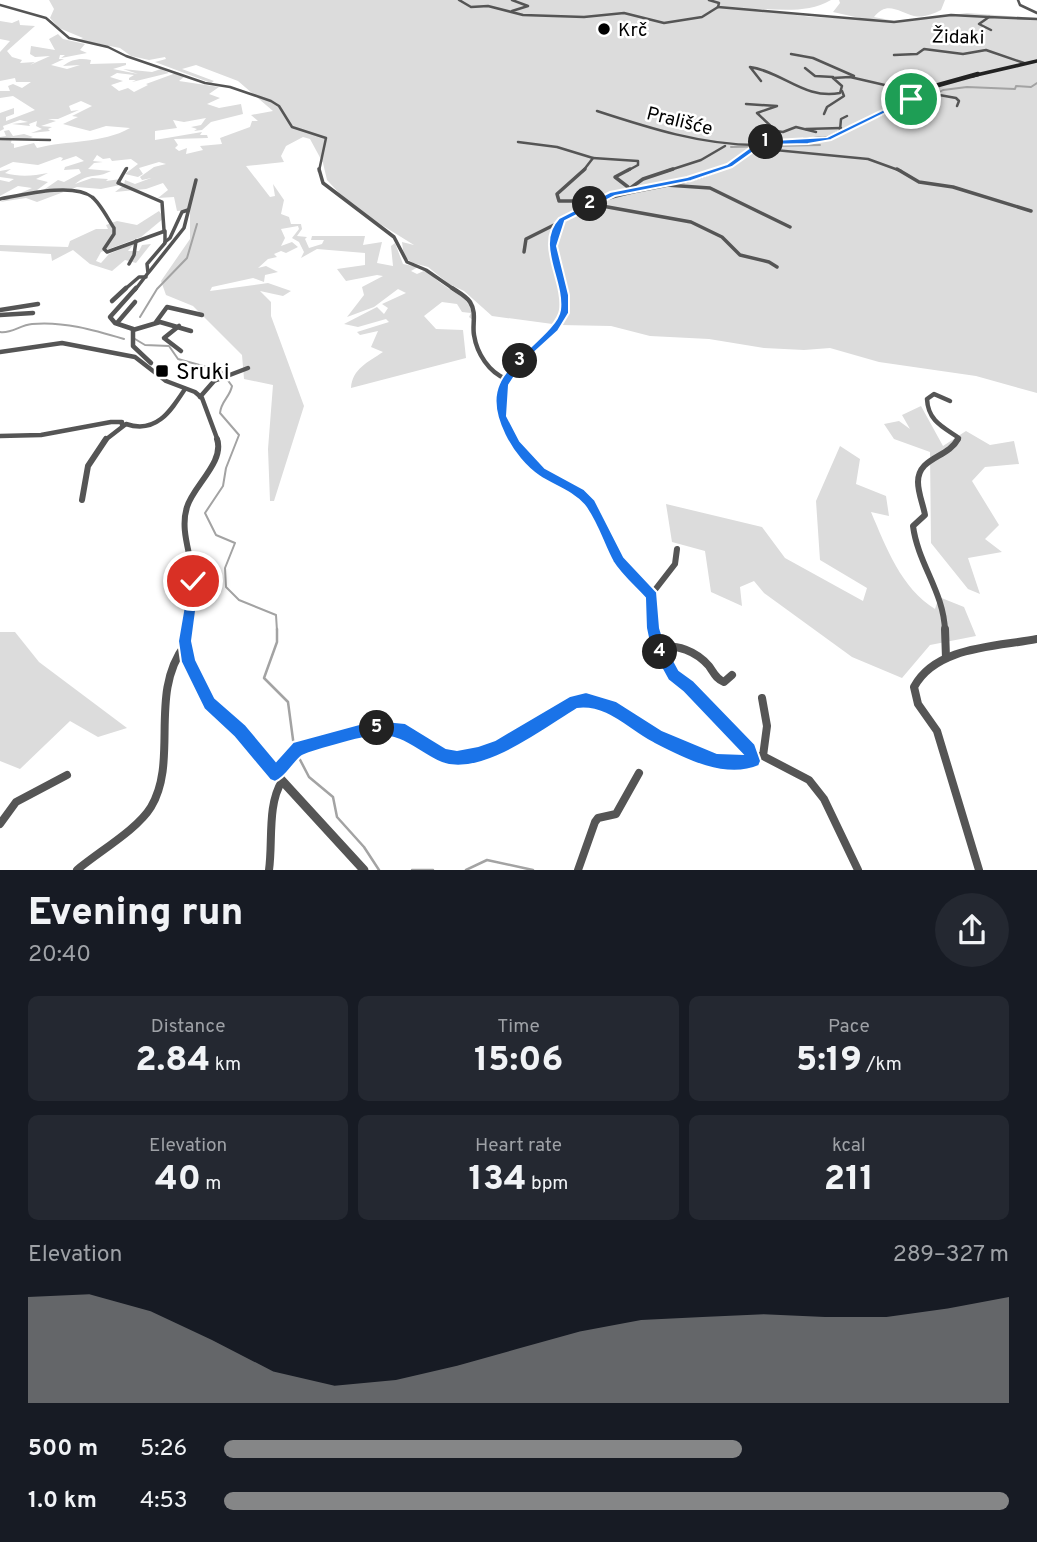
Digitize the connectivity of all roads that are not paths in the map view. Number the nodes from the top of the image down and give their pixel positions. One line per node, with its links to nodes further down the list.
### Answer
1 (459, 0): 7 (street)
2 (482, 0): 7 (street)
3 (512, 0): 9 (street)
4 (709, 0): 8 (street)
5 (1017, 0): 10 (street)
6 (0, 5): 72 (street)
7 (488, 6): 9 (street)
8 (718, 7): 9 (street); 11 (street)
9 (509, 12)
10 (1037, 13)
11 (989, 17): 12 (street); 13 (street)
12 (1037, 19)
13 (990, 30)
14 (791, 54): 20 (street)
15 (894, 55): 17 (street, Židaki)
16 (1037, 61): 17 (main road)
17 (1024, 62): 23 (main road)
18 (806, 68): 19 (street)
19 (833, 77): 20 (street); 22 (street)
20 (860, 79): 23 (street)
21 (761, 81): 22 (street)
22 (842, 91): 27 (street)
23 (916, 91): 25 (street); 32 (main road)
24 (746, 104): 31 (street)
25 (957, 106)
26 (597, 111): 36 (street, Prališće)
27 (824, 114)
28 (847, 116): 30 (street)
29 (828, 128): 30 (street); 31 (street); 31 (street)
30 (841, 128): 32 (street)
31 (805, 129)
32 (836, 135): 37 (main road)
33 (0, 139): 34 (street)
34 (50, 139)
35 (518, 142): 38 (street)
36 (725, 146): 37 (street, Prališće); 42 (street)
37 (756, 146): 41 (street); 46 (street, Prališće)
38 (593, 158): 42 (street); 44 (street)
39 (127, 169): 49 (street)
40 (196, 180): 45 (street)
41 (659, 186): 42 (street); 48 (street)
42 (627, 189): 44 (street)
43 (0, 199): 50 (street)
44 (593, 202): 47 (street); 54 (street)
45 (188, 209): 51 (street); 55 (street)
46 (1031, 211)
47 (560, 222): 52 (street); 72 (street)
48 (790, 227)
49 (164, 230): 50 (street); 51 (street)
50 (136, 241): 53 (street)
51 (165, 242): 55 (street)
52 (524, 252)
53 (129, 264)
54 (778, 267)
55 (147, 275): 56 (street); 64 (street)
56 (112, 301)
57 (135, 302): 64 (street)
58 (38, 304): 59 (street)
59 (0, 310)
60 (33, 313): 61 (street)
61 (0, 315)
62 (202, 315): 63 (street)
63 (156, 322): 65 (street); 66 (street)
64 (117, 323): 66 (street)
65 (179, 326): 67 (street); 68 (street)
66 (133, 330): 70 (street)
67 (191, 331)
68 (181, 351)
69 (0, 352): 70 (street)
70 (150, 366): 73 (street)
71 (248, 368): 74 (street)
72 (506, 379): 80 (street)
73 (185, 389): 74 (street); 76 (street)
74 (200, 397): 82 (street)
75 (950, 401): 84 (street)
76 (121, 425): 77 (street); 78 (street)
77 (0, 436)
78 (82, 500)
79 (677, 549): 80 (street)
80 (651, 595): 83 (street)
81 (1034, 640): 84 (street)
82 (185, 645): 91 (street); 93 (street)
83 (658, 647): 85 (street); 87 (street)
84 (946, 658): 98 (street)
85 (732, 675)
86 (762, 698): 88 (street)
87 (753, 756): 88 (street); 91 (street)
88 (763, 756): 97 (street)
89 (639, 773): 96 (street)
90 (67, 775): 92 (street)
91 (279, 777): 94 (street); 95 (street)
92 (0, 824)
93 (76, 870)
94 (269, 870)
95 (364, 870)
96 (578, 870)
97 (858, 870)
98 (979, 870)

